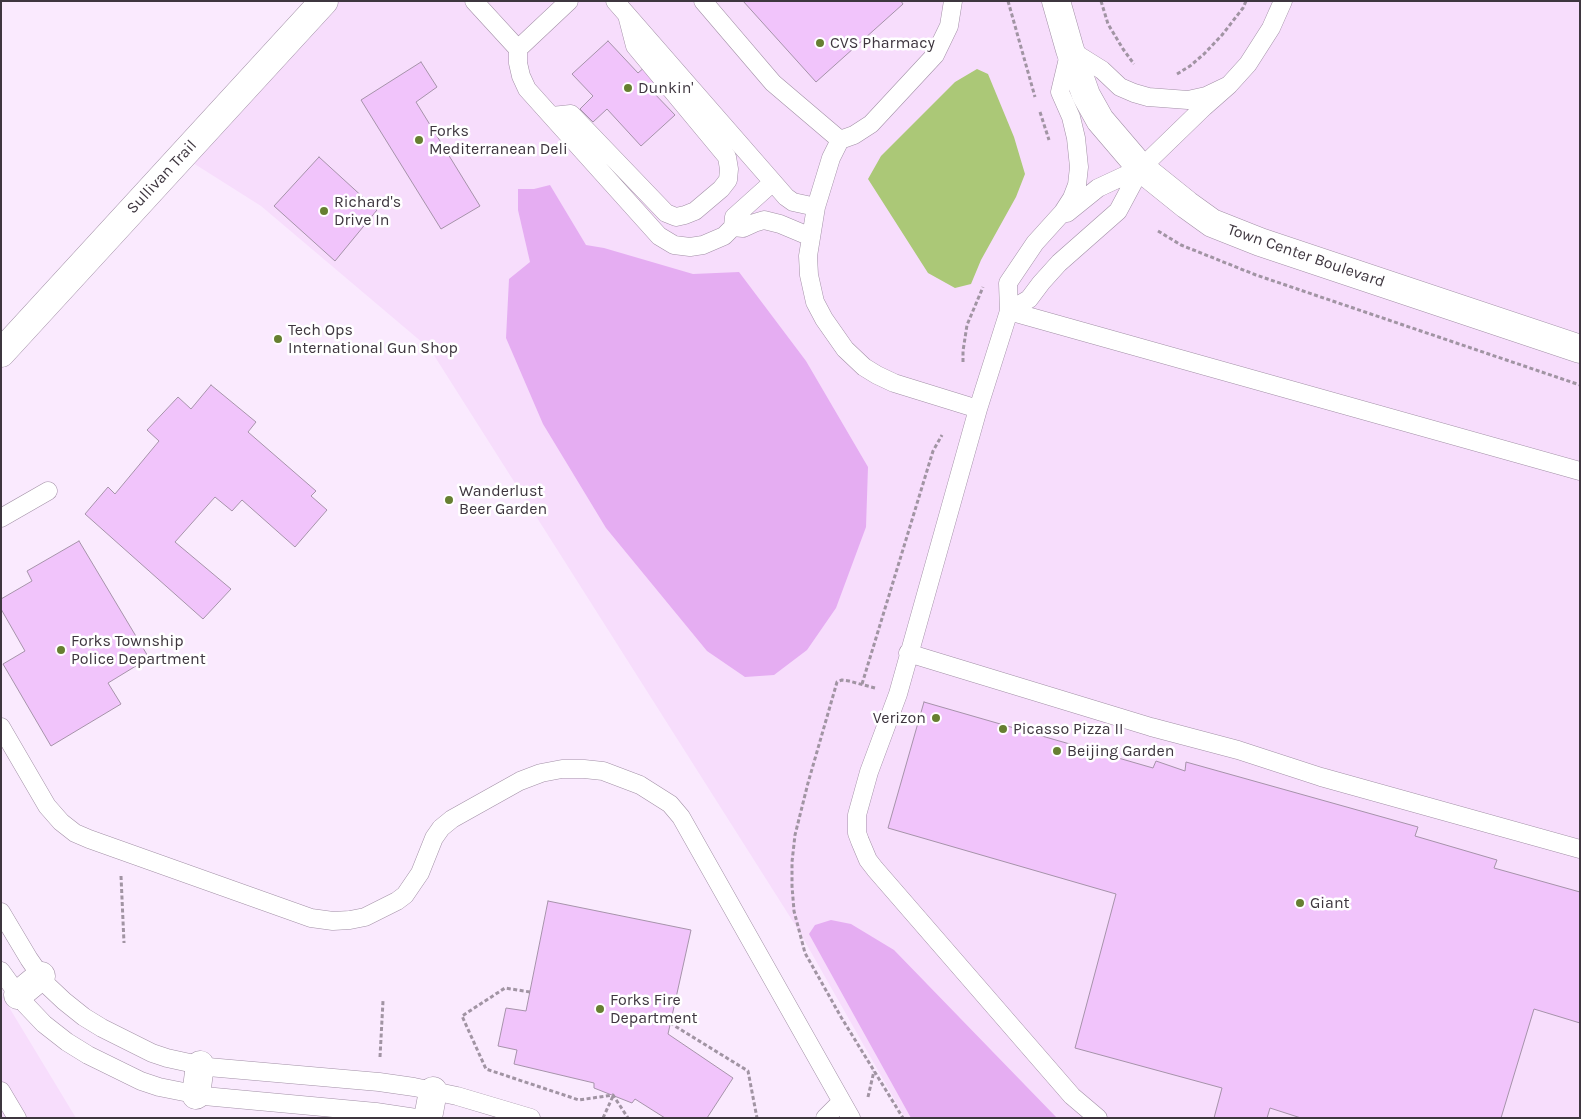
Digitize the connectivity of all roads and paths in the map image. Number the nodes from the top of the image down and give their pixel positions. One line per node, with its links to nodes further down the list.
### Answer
1 (324, 1): 31 (street, Sullivan Trail)
2 (569, 1): 13 (lane)
3 (615, 1): 12 (lane)
4 (703, 1): 19 (lane)
5 (954, 1): 19 (lane)
6 (1008, 1): 20 (path)
7 (1056, 1): 14 (street, Town Center Boulevard)
8 (1100, 1): 15 (path)
9 (1246, 1): 16 (path)
10 (1283, 1): 17 (lane)
11 (483, 4): 13 (lane)
12 (627, 15): 18 (lane); 22 (lane)
13 (518, 49): 18 (lane)
14 (1070, 50): 17 (lane); 21 (street, Town Center Boulevard); 24 (lane)
15 (1138, 69)
16 (1169, 76)
17 (1229, 85): 21 (lane)
18 (552, 116): 25 (lane)
19 (840, 140): 23 (lane)
20 (1051, 145)
21 (1141, 168): 24 (lane); 29 (lane); 30 (street, Town Center Boulevard)
22 (773, 182): 23 (lane); 25 (lane)
23 (816, 207): 27 (lane)
24 (1053, 224): 29 (lane)
25 (733, 228): 27 (lane)
26 (1158, 231): 33 (path)
27 (811, 237): 34 (lane)
28 (985, 283): 32 (path)
29 (1008, 311): 34 (lane); 36 (lane)
30 (1580, 349)
31 (1, 353)
32 (963, 362)
33 (1580, 385)
34 (978, 409): 39 (lane)
35 (942, 435): 40 (path)
36 (1580, 471)
37 (48, 491): 38 (lane)
38 (1, 518)
39 (908, 653): 41 (lane); 43 (lane)
40 (862, 684): 41 (path); 53 (path)
41 (898, 694): 70 (lane)
42 (1, 727): 44 (lane)
43 (1580, 849)
44 (120, 851): 46 (path); 59 (lane)
45 (1, 912): 48 (lane)
46 (124, 943)
47 (1, 971): 50 (lane)
48 (41, 976): 50 (street); 52 (lane)
49 (530, 992): 57 (path)
50 (18, 995): 56 (lane)
51 (670, 1023): 66 (path)
52 (200, 1065): 55 (lane); 56 (street)
53 (874, 1070): 58 (path); 69 (path)
54 (1, 1091): 60 (lane)
55 (433, 1091): 62 (street); 63 (lane)
56 (196, 1095): 61 (lane)
57 (613, 1095): 64 (path); 65 (path)
58 (867, 1099)
59 (841, 1102): 67 (lane); 68 (lane)
60 (17, 1118)
61 (416, 1118)
62 (428, 1118)
63 (531, 1118)
64 (603, 1118)
65 (628, 1118)
66 (757, 1118)
67 (825, 1118)
68 (851, 1118)
69 (904, 1118)
70 (1098, 1118)

